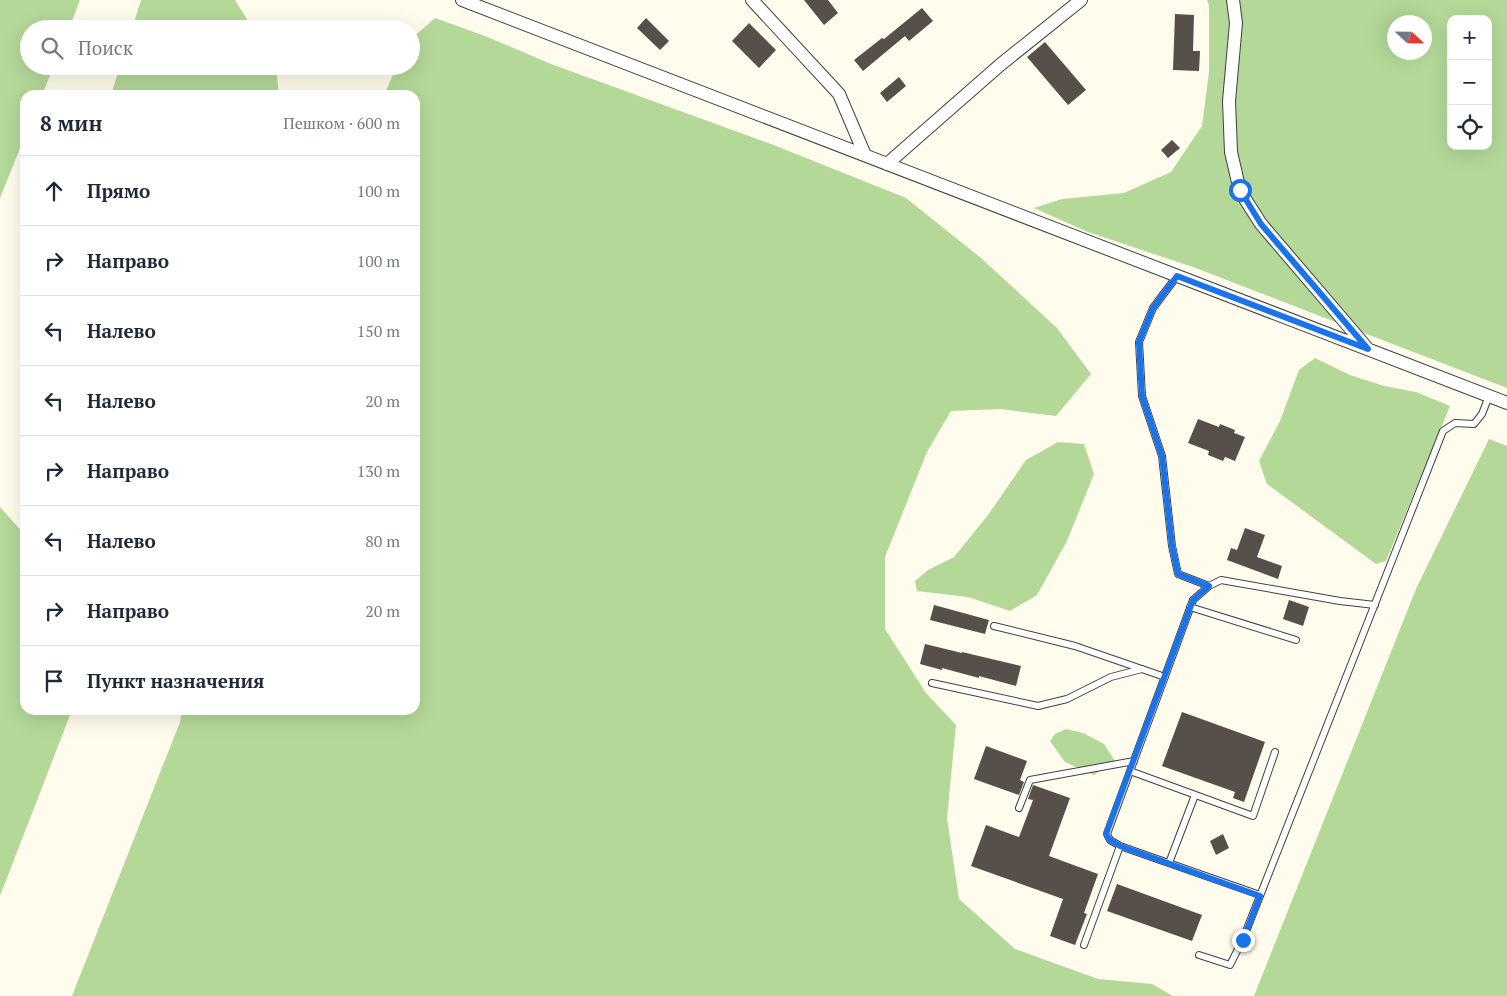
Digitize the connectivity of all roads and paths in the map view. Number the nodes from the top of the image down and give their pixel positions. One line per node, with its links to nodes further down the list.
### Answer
1 (462, 0): 5 (street)
2 (752, 0): 5 (street)
3 (1081, 0): 6 (street)
4 (1233, 0): 8 (street)
5 (865, 155): 6 (street)
6 (887, 164): 7 (street)
7 (1177, 276): 8 (street); 11 (lane)
8 (1368, 349): 9 (street)
9 (1489, 396): 10 (street); 12 (lane)
10 (1507, 403)
11 (1209, 586): 12 (lane); 13 (lane)
12 (1375, 605): 26 (lane)
13 (1190, 607): 15 (lane); 17 (lane)
14 (994, 626): 16 (lane)
15 (1296, 640)
16 (1142, 669): 17 (lane); 18 (lane)
17 (1164, 677): 20 (lane)
18 (932, 683)
19 (1275, 752): 22 (lane)
20 (1134, 761): 21 (lane); 23 (lane)
21 (1130, 771): 22 (lane); 24 (lane)
22 (1195, 795): 25 (lane)
23 (1019, 808)
24 (1120, 846): 25 (lane); 27 (lane)
25 (1169, 863): 26 (lane)
26 (1260, 896): 28 (lane)
27 (1084, 945)
28 (1199, 955)

